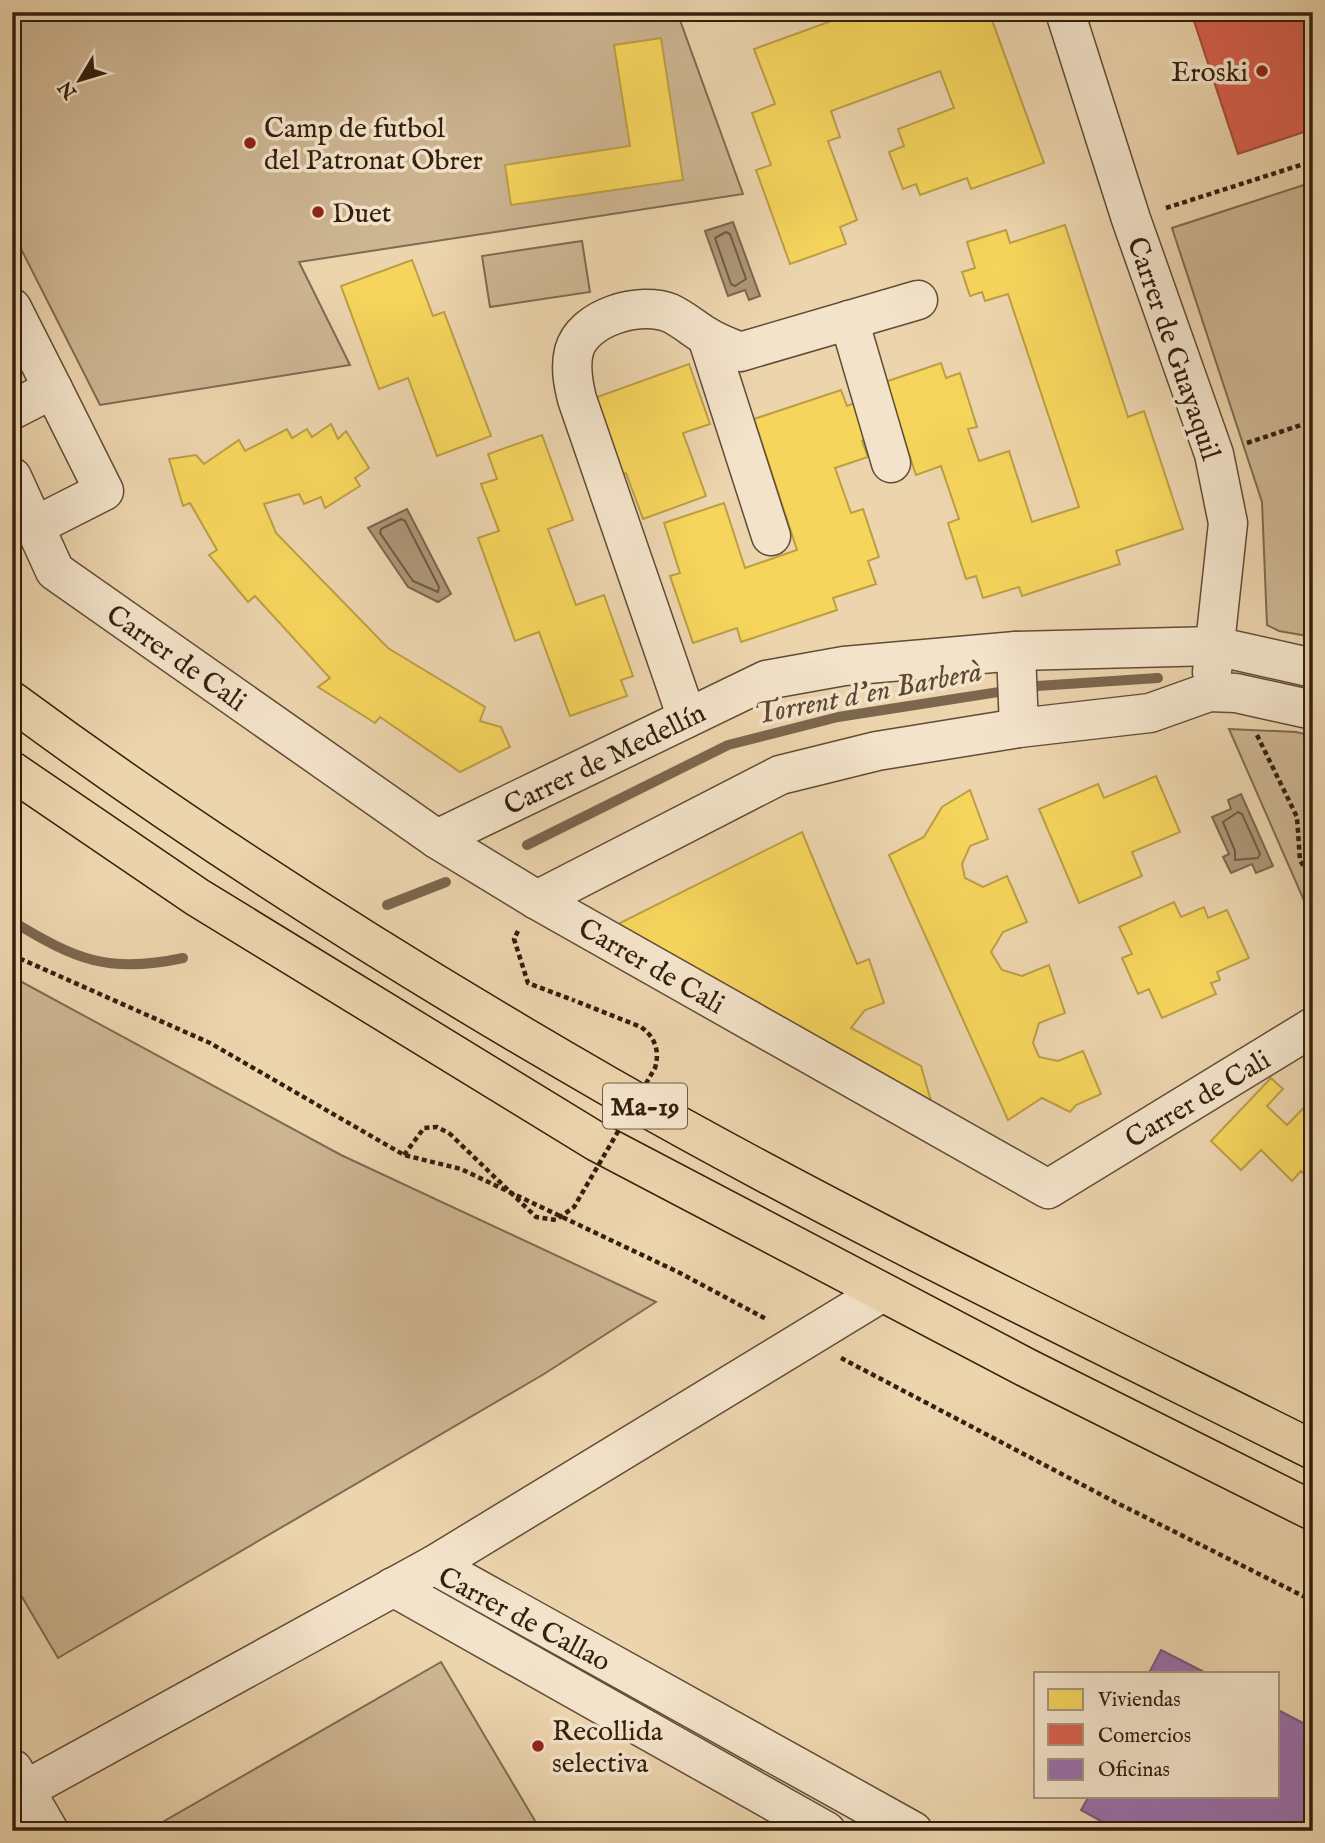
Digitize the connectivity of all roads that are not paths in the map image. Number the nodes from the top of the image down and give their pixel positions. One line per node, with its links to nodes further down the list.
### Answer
1 (1065, 12): 12 (street, Carrer de Guayaquil)
2 (918, 300): 4 (street)
3 (12, 308): 6 (street)
4 (849, 320): 5 (street); 8 (street)
5 (707, 337): 11 (street); 18 (street)
6 (53, 389): 7 (street); 10 (street)
7 (12, 410)
8 (891, 463)
9 (12, 477): 10 (street, Carrer de Cali)
10 (37, 525): 21 (street, Carrer de Cali)
11 (771, 536)
12 (1214, 646): 13 (street, Carrer de Medellín); 14 (street, Carrer de Medellín); 15 (street, Carrer de Guayaquil)
13 (1016, 651): 18 (street, Carrer de Medellín); 19 (street)
14 (1313, 668)
15 (1223, 693): 17 (street); 19 (street)
16 (12, 701): 25 (highway, Ma-19)
17 (1313, 710)
18 (687, 718): 21 (street, Carrer de Medellín)
19 (1019, 728): 22 (street)
20 (12, 771): 24 (highway, Ma-19)
21 (436, 839): 22 (street, Carrer de Cali)
22 (537, 900): 23 (street, Carrer de Cali)
23 (1313, 1027)
24 (881, 1293): 26 (highway, Ma-19); 27 (street)
25 (1313, 1450)
26 (1313, 1511)
27 (434, 1565): 28 (street, Carrer de Callao); 32 (street, Carrer de Callao)
28 (393, 1587): 29 (street, Carrer de Callao); 31 (street)
29 (17, 1784): 30 (street)
30 (49, 1831)
31 (826, 1831)
32 (913, 1831)

